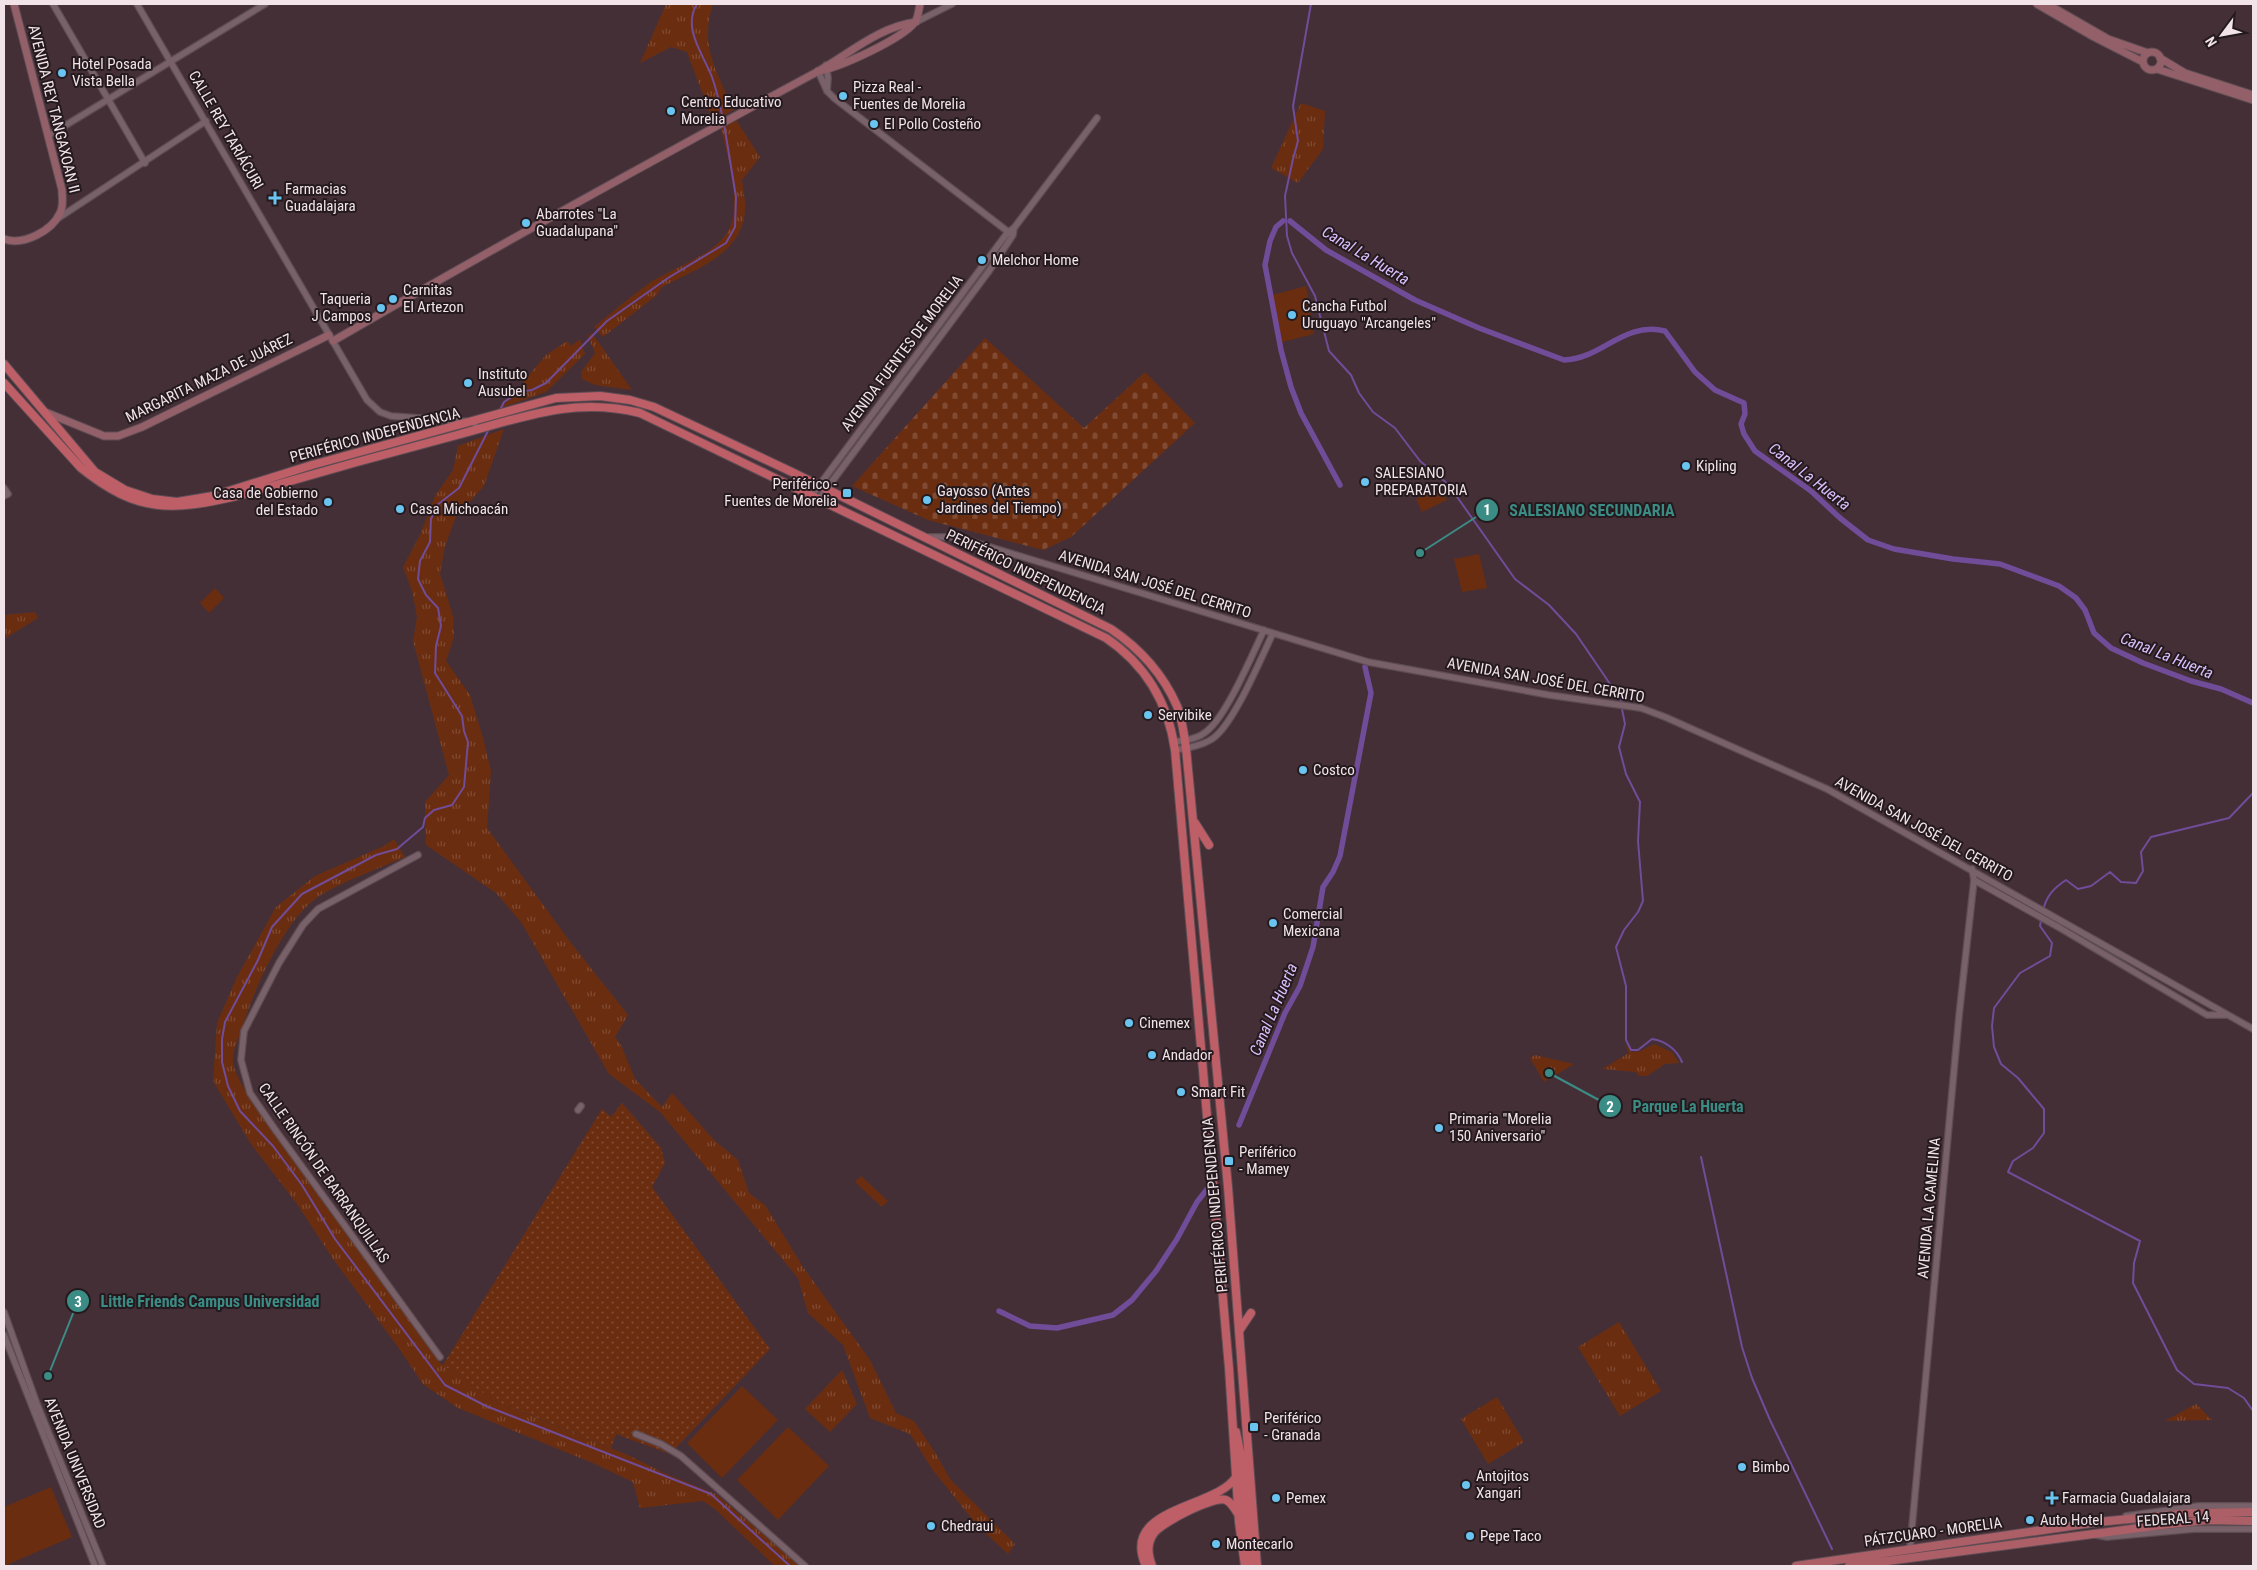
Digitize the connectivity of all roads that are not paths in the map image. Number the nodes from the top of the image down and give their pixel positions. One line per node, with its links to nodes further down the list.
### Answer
1 (14, 4): 23 (main road, AVENIDA REY TANGAXOAN II)
2 (53, 4): 19 (street)
3 (137, 4): 12 (street, CALLE REY TARIÁCURI)
4 (265, 4): 12 (street)
5 (920, 4): 9 (main road)
6 (952, 4): 9 (street, MARGARITA MAZA DE JUÁREZ)
7 (2037, 4): 13 (main road)
8 (2047, 4): 10 (main road)
9 (916, 22): 14 (main road, MARGARITA MAZA DE JUÁREZ); 14 (main road, MARGARITA MAZA DE JUÁREZ)
10 (2148, 53): 11 (main road); 13 (main road)
11 (2160, 58): 15 (main road); 18 (main road)
12 (171, 61): 19 (street); 22 (street, CALLE REY TARIÁCURI)
13 (2143, 62): 15 (main road)
14 (826, 67): 16 (main road, MARGARITA MAZA DE JUÁREZ); 17 (street)
15 (2157, 69): 20 (main road)
16 (818, 71): 17 (street); 28 (main road, MARGARITA MAZA DE JUÁREZ)
17 (827, 91): 26 (street)
18 (2253, 95)
19 (108, 99): 23 (street); 24 (street)
20 (2253, 100)
21 (1097, 118): 26 (street, AVENIDA FUENTES DE MORELIA)
22 (206, 121): 24 (street); 28 (street, CALLE REY TARIÁCURI)
23 (48, 136): 25 (main road, AVENIDA REY TANGAXOAN II)
24 (145, 163): 25 (street)
25 (56, 220): 27 (main road)
26 (1012, 232): 34 (street, AVENIDA FUENTES DE MORELIA); 36 (street, AVENIDA FUENTES DE MORELIA)
27 (4, 239)
28 (331, 338): 31 (main road, MARGARITA MAZA DE JUÁREZ); 33 (street, CALLE REY TARIÁCURI)
29 (4, 364): 31 (highway, PERIFÉRICO INDEPENDENCIA)
30 (4, 384): 33 (highway, PERIFÉRICO INDEPENDENCIA)
31 (43, 412): 33 (highway, PERIFÉRICO INDEPENDENCIA)
32 (493, 420): 33 (highway, PERIFÉRICO INDEPENDENCIA); 34 (highway, PERIFÉRICO INDEPENDENCIA); 38 (highway, PERIFÉRICO INDEPENDENCIA)
33 (478, 426)
34 (819, 485): 36 (highway, PERIFÉRICO INDEPENDENCIA); 38 (street, AVENIDA FUENTES DE MORELIA)
35 (4, 488): 37 (street)
36 (827, 490): 38 (street, AVENIDA FUENTES DE MORELIA); 39 (highway, PERIFÉRICO INDEPENDENCIA)
37 (6, 495)
38 (815, 497): 42 (highway, PERIFÉRICO INDEPENDENCIA)
39 (925, 537): 40 (street, AVENIDA SAN JOSÉ DEL CERRITO); 43 (highway, PERIFÉRICO INDEPENDENCIA)
40 (1264, 630): 41 (street, AVENIDA SAN JOSÉ DEL CERRITO); 43 (street)
41 (1273, 633): 43 (street); 48 (street, AVENIDA SAN JOSÉ DEL CERRITO)
42 (1174, 742): 43 (street); 44 (highway, PERIFÉRICO INDEPENDENCIA)
43 (1185, 744): 44 (street); 45 (highway, PERIFÉRICO INDEPENDENCIA)
44 (1175, 750): 60 (highway, PERIFÉRICO INDEPENDENCIA)
45 (1194, 821): 46 (highway); 57 (highway, PERIFÉRICO INDEPENDENCIA)
46 (1209, 845)
47 (418, 855): 59 (street, CALLE RINCÓN DE BARRANQUILLAS)
48 (1972, 869): 49 (street, AVENIDA LA CAMELINA); 50 (street, AVENIDA SAN JOSÉ DEL CERRITO)
49 (1974, 880): 50 (street, AVENIDA SAN JOSÉ DEL CERRITO); 70 (street, AVENIDA LA CAMELINA)
50 (2047, 917): 51 (street, AVENIDA SAN JOSÉ DEL CERRITO); 52 (street, AVENIDA SAN JOSÉ DEL CERRITO)
51 (2212, 1007): 52 (street); 53 (street, AVENIDA SAN JOSÉ DEL CERRITO)
52 (2207, 1015): 53 (street, AVENIDA SAN JOSÉ DEL CERRITO)
53 (2226, 1015): 54 (street, AVENIDA SAN JOSÉ DEL CERRITO)
54 (2253, 1029)
55 (4, 1312): 73 (street, AVENIDA UNIVERSIDAD)
56 (1251, 1313): 57 (highway)
57 (1239, 1331): 71 (highway, PERIFÉRICO INDEPENDENCIA)
58 (4, 1335): 72 (street, AVENIDA UNIVERSIDAD)
59 (440, 1357)
60 (1233, 1425): 62 (highway, PERIFÉRICO INDEPENDENCIA); 71 (highway)
61 (636, 1434): 74 (street)
62 (1236, 1477): 65 (highway, PERIFÉRICO INDEPENDENCIA); 75 (highway)
63 (2253, 1506): 67 (street)
64 (2253, 1512): 67 (main road, PÁTZCUARO - MORELIA)
65 (1238, 1515): 76 (highway); 77 (highway, PERIFÉRICO INDEPENDENCIA)
66 (2253, 1521): 69 (main road)
67 (2098, 1522): 70 (main road, PÁTZCUARO - MORELIA)
68 (2253, 1529): 69 (street, FEDERAL 14)
69 (2094, 1534): 81 (main road)
70 (1910, 1549): 80 (main road, PÁTZCUARO - MORELIA)
71 (1252, 1550): 78 (highway); 79 (highway, PERIFÉRICO INDEPENDENCIA)
72 (95, 1566)
73 (103, 1566)
74 (805, 1566)
75 (1146, 1566)
76 (1152, 1566)
77 (1245, 1566)
78 (1250, 1566)
79 (1259, 1566)
80 (1796, 1566)
81 (1849, 1566)

